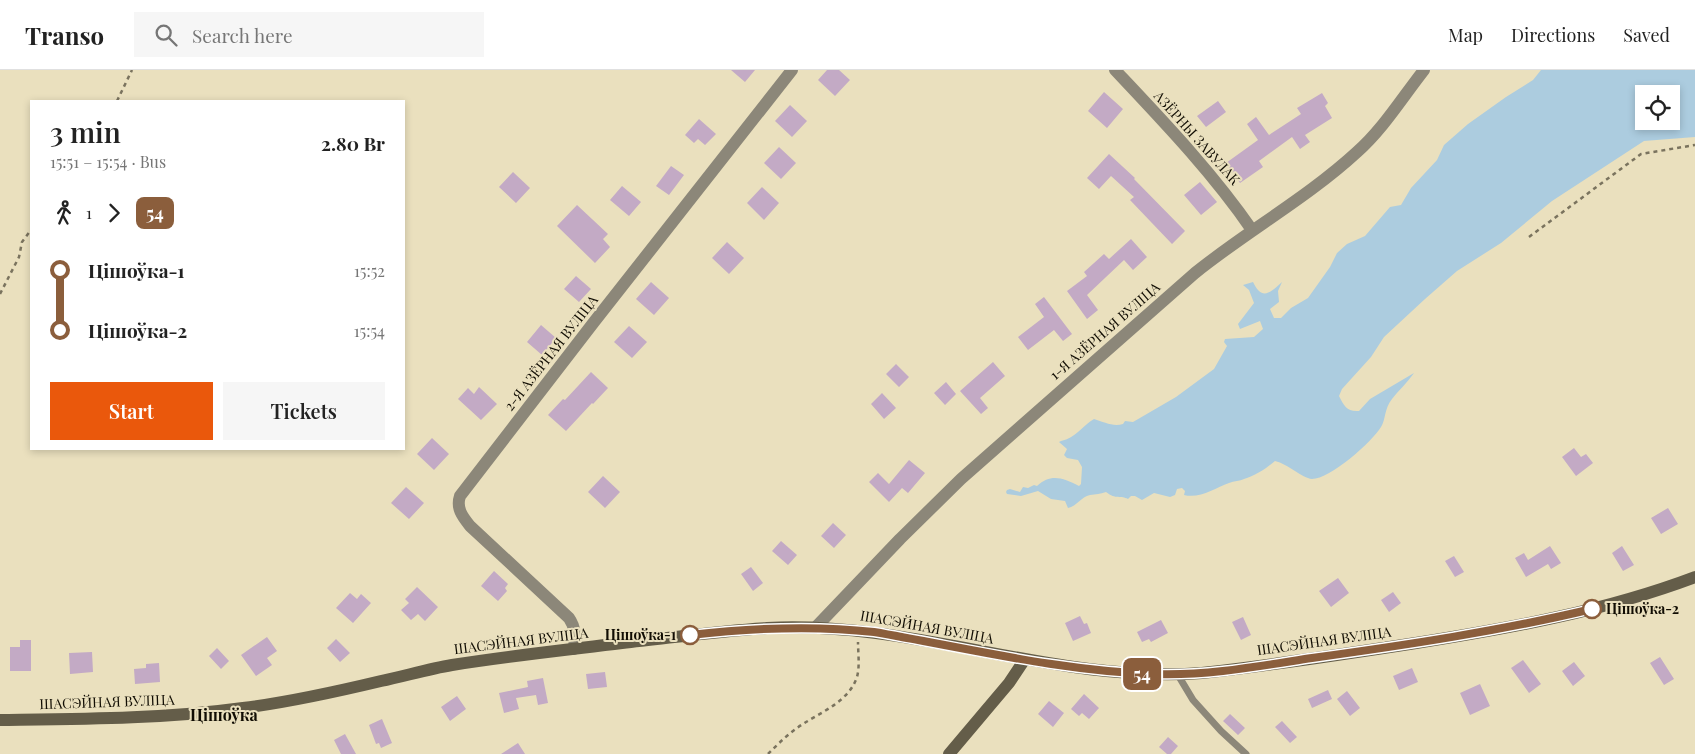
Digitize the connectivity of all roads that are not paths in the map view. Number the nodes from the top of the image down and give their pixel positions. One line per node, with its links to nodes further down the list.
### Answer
1 (792, 70): 7 (street, 2-Я АЗЁРНАЯ ВУЛІЦА)
2 (1115, 70): 4 (street, АЗЁРНЫ ЗАВУЛАК)
3 (1424, 70): 4 (street, 1-Я АЗЁРНАЯ ВУЛІЦА)
4 (1252, 230): 6 (street, 1-Я АЗЁРНАЯ ВУЛІЦА)
5 (1695, 577): 9 (main road, ШАСЭЙНАЯ ВУЛІЦА)
6 (815, 628): 7 (main road, ШАСЭЙНАЯ ВУЛІЦА); 8 (main road, ШАСЭЙНАЯ ВУЛІЦА)
7 (574, 649): 10 (main road, ШАСЭЙНАЯ ВУЛІЦА)
8 (1026, 659): 9 (main road, ШАСЭЙНАЯ ВУЛІЦА); 11 (main road)
9 (1178, 674): 12 (lane)
10 (0, 720)
11 (949, 754)
12 (1246, 754)

